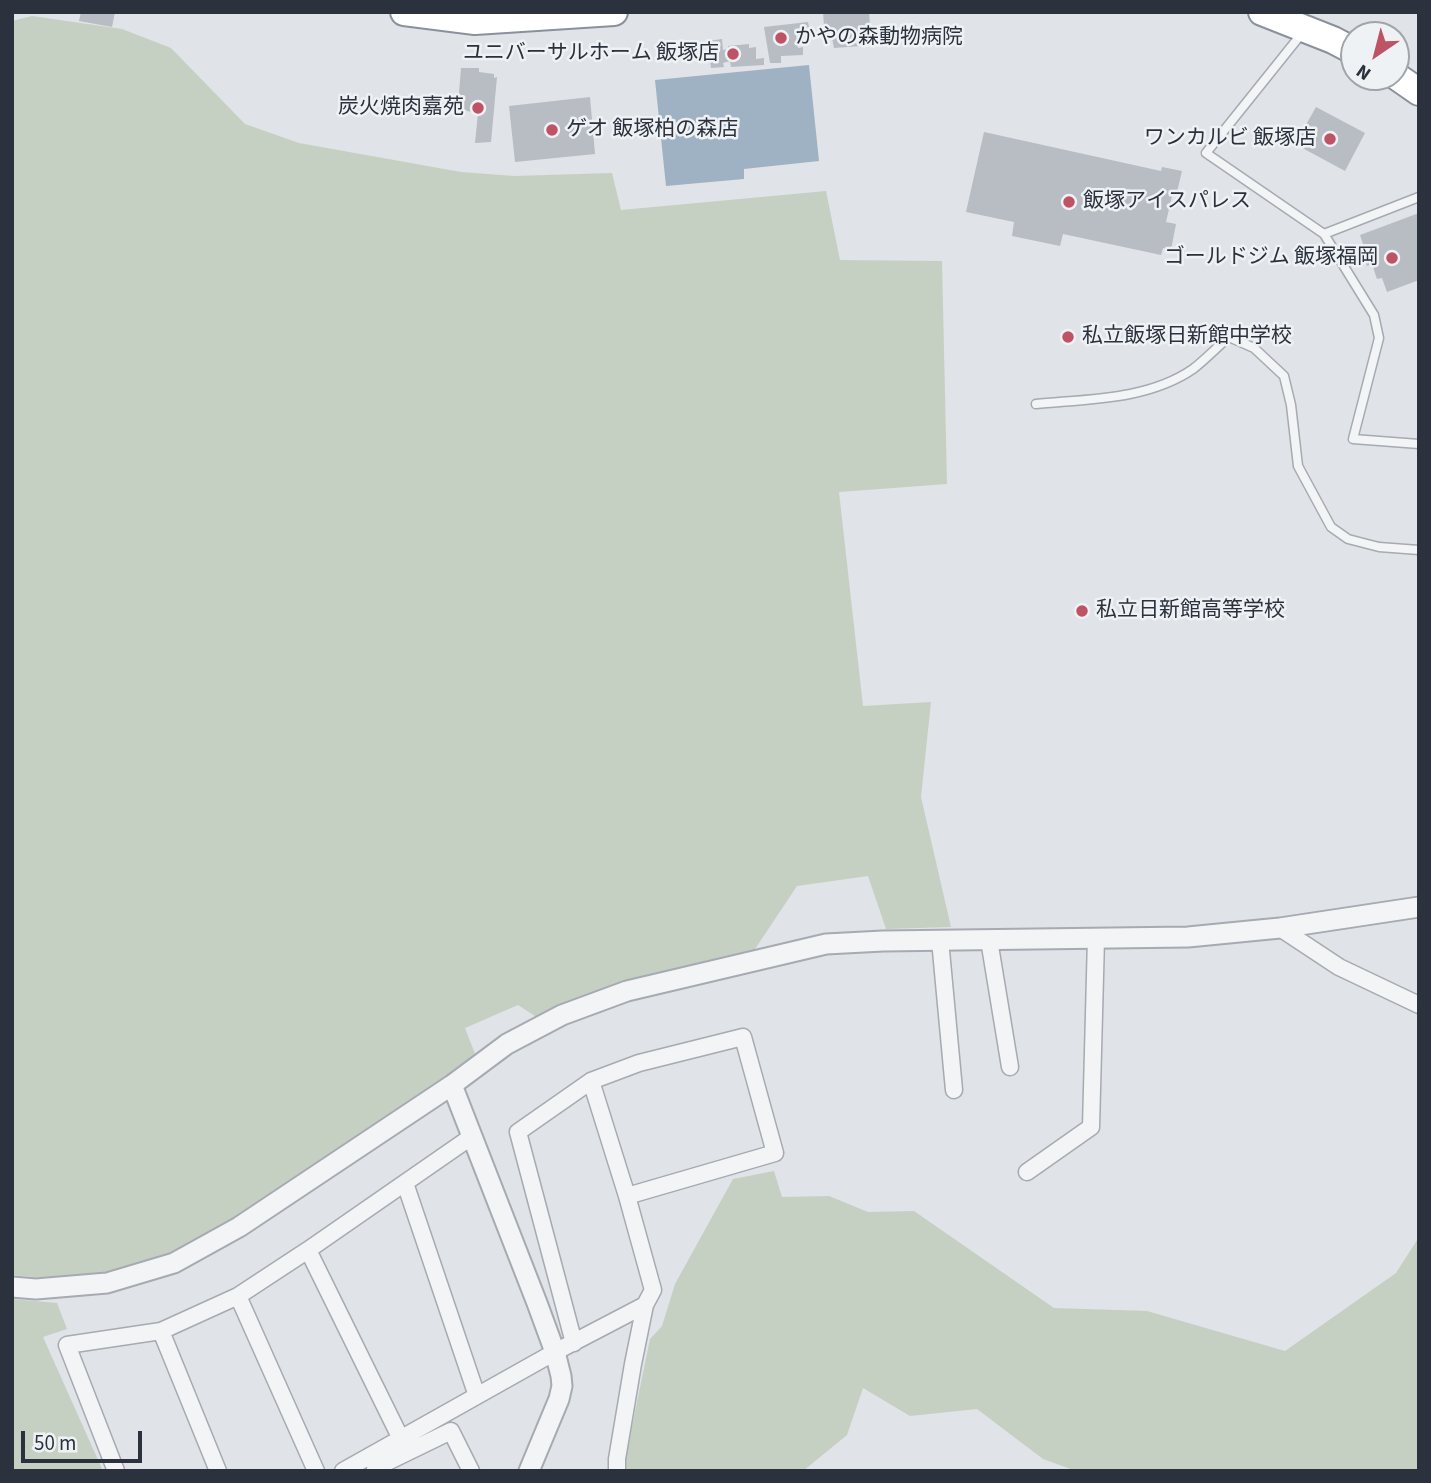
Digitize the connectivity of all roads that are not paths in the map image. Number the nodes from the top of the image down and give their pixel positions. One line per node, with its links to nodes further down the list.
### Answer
1 (404, 12): 3 (highway)
2 (1262, 12): 4 (highway)
3 (610, 13)
4 (1305, 29): 5 (highway); 7 (lane)
5 (1340, 44)
6 (1419, 197): 7 (lane)
7 (1324, 234): 9 (lane)
8 (1036, 404): 10 (lane)
9 (1419, 444)
10 (1419, 550)
11 (1419, 907): 12 (street)
12 (1280, 928): 13 (street); 16 (street)
13 (1096, 938): 15 (street); 22 (street)
14 (940, 940): 15 (street); 19 (street); 20 (street)
15 (989, 940): 17 (street)
16 (1419, 1005)
17 (1010, 1067)
18 (591, 1082): 24 (street); 24 (street); 30 (street)
19 (452, 1085): 21 (street); 26 (street)
20 (954, 1090)
21 (471, 1137): 23 (street); 31 (street)
22 (1027, 1172)
23 (405, 1183): 25 (street); 32 (street)
24 (627, 1196): 28 (street)
25 (308, 1250): 27 (street); 33 (street)
26 (12, 1287)
27 (238, 1296): 29 (street); 37 (street)
28 (645, 1305): 30 (street); 41 (street)
29 (161, 1332): 35 (street); 36 (street)
30 (574, 1343): 31 (street)
31 (555, 1352): 32 (street); 40 (street)
32 (477, 1396): 33 (street)
33 (401, 1439): 34 (street)
34 (373, 1465): 38 (street); 39 (street)
35 (117, 1471)
36 (218, 1471)
37 (316, 1471)
38 (343, 1471)
39 (471, 1471)
40 (529, 1471)
41 (617, 1471)

